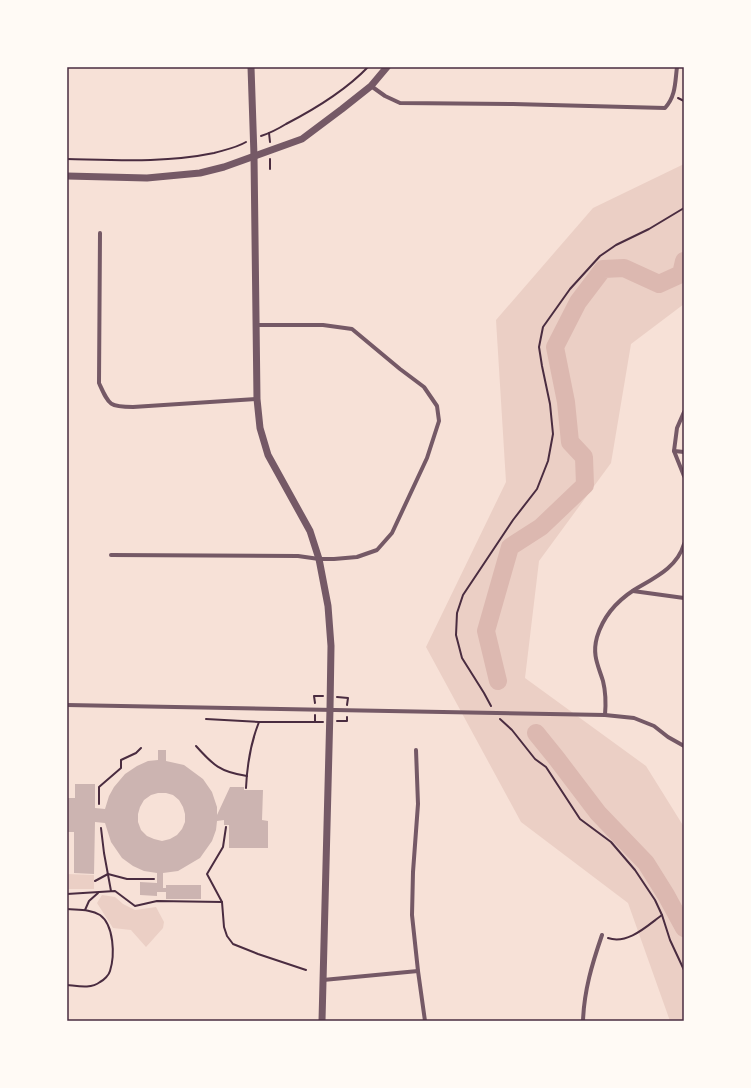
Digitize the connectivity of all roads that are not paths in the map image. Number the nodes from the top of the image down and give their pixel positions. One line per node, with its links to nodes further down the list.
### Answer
1 (251, 67): 5 (street)
2 (387, 67): 4 (street)
3 (677, 67): 4 (street)
4 (371, 86): 5 (street)
5 (254, 156): 6 (street); 8 (street)
6 (67, 176)
7 (100, 233): 9 (street)
8 (257, 326): 9 (street); 16 (street)
9 (258, 399): 16 (street)
10 (684, 412): 11 (street)
11 (674, 451): 12 (street); 13 (street)
12 (684, 452)
13 (684, 476)
14 (684, 544): 17 (street)
15 (111, 555): 16 (street)
16 (319, 559): 20 (street)
17 (633, 591): 18 (street); 21 (street)
18 (684, 598)
19 (67, 705): 20 (street)
20 (330, 709): 21 (street); 26 (street)
21 (605, 714): 22 (street)
22 (684, 746)
23 (416, 750): 25 (street)
24 (602, 935): 29 (street)
25 (418, 971): 26 (street); 28 (street)
26 (323, 980): 27 (street)
27 (322, 1021)
28 (425, 1021)
29 (583, 1021)

